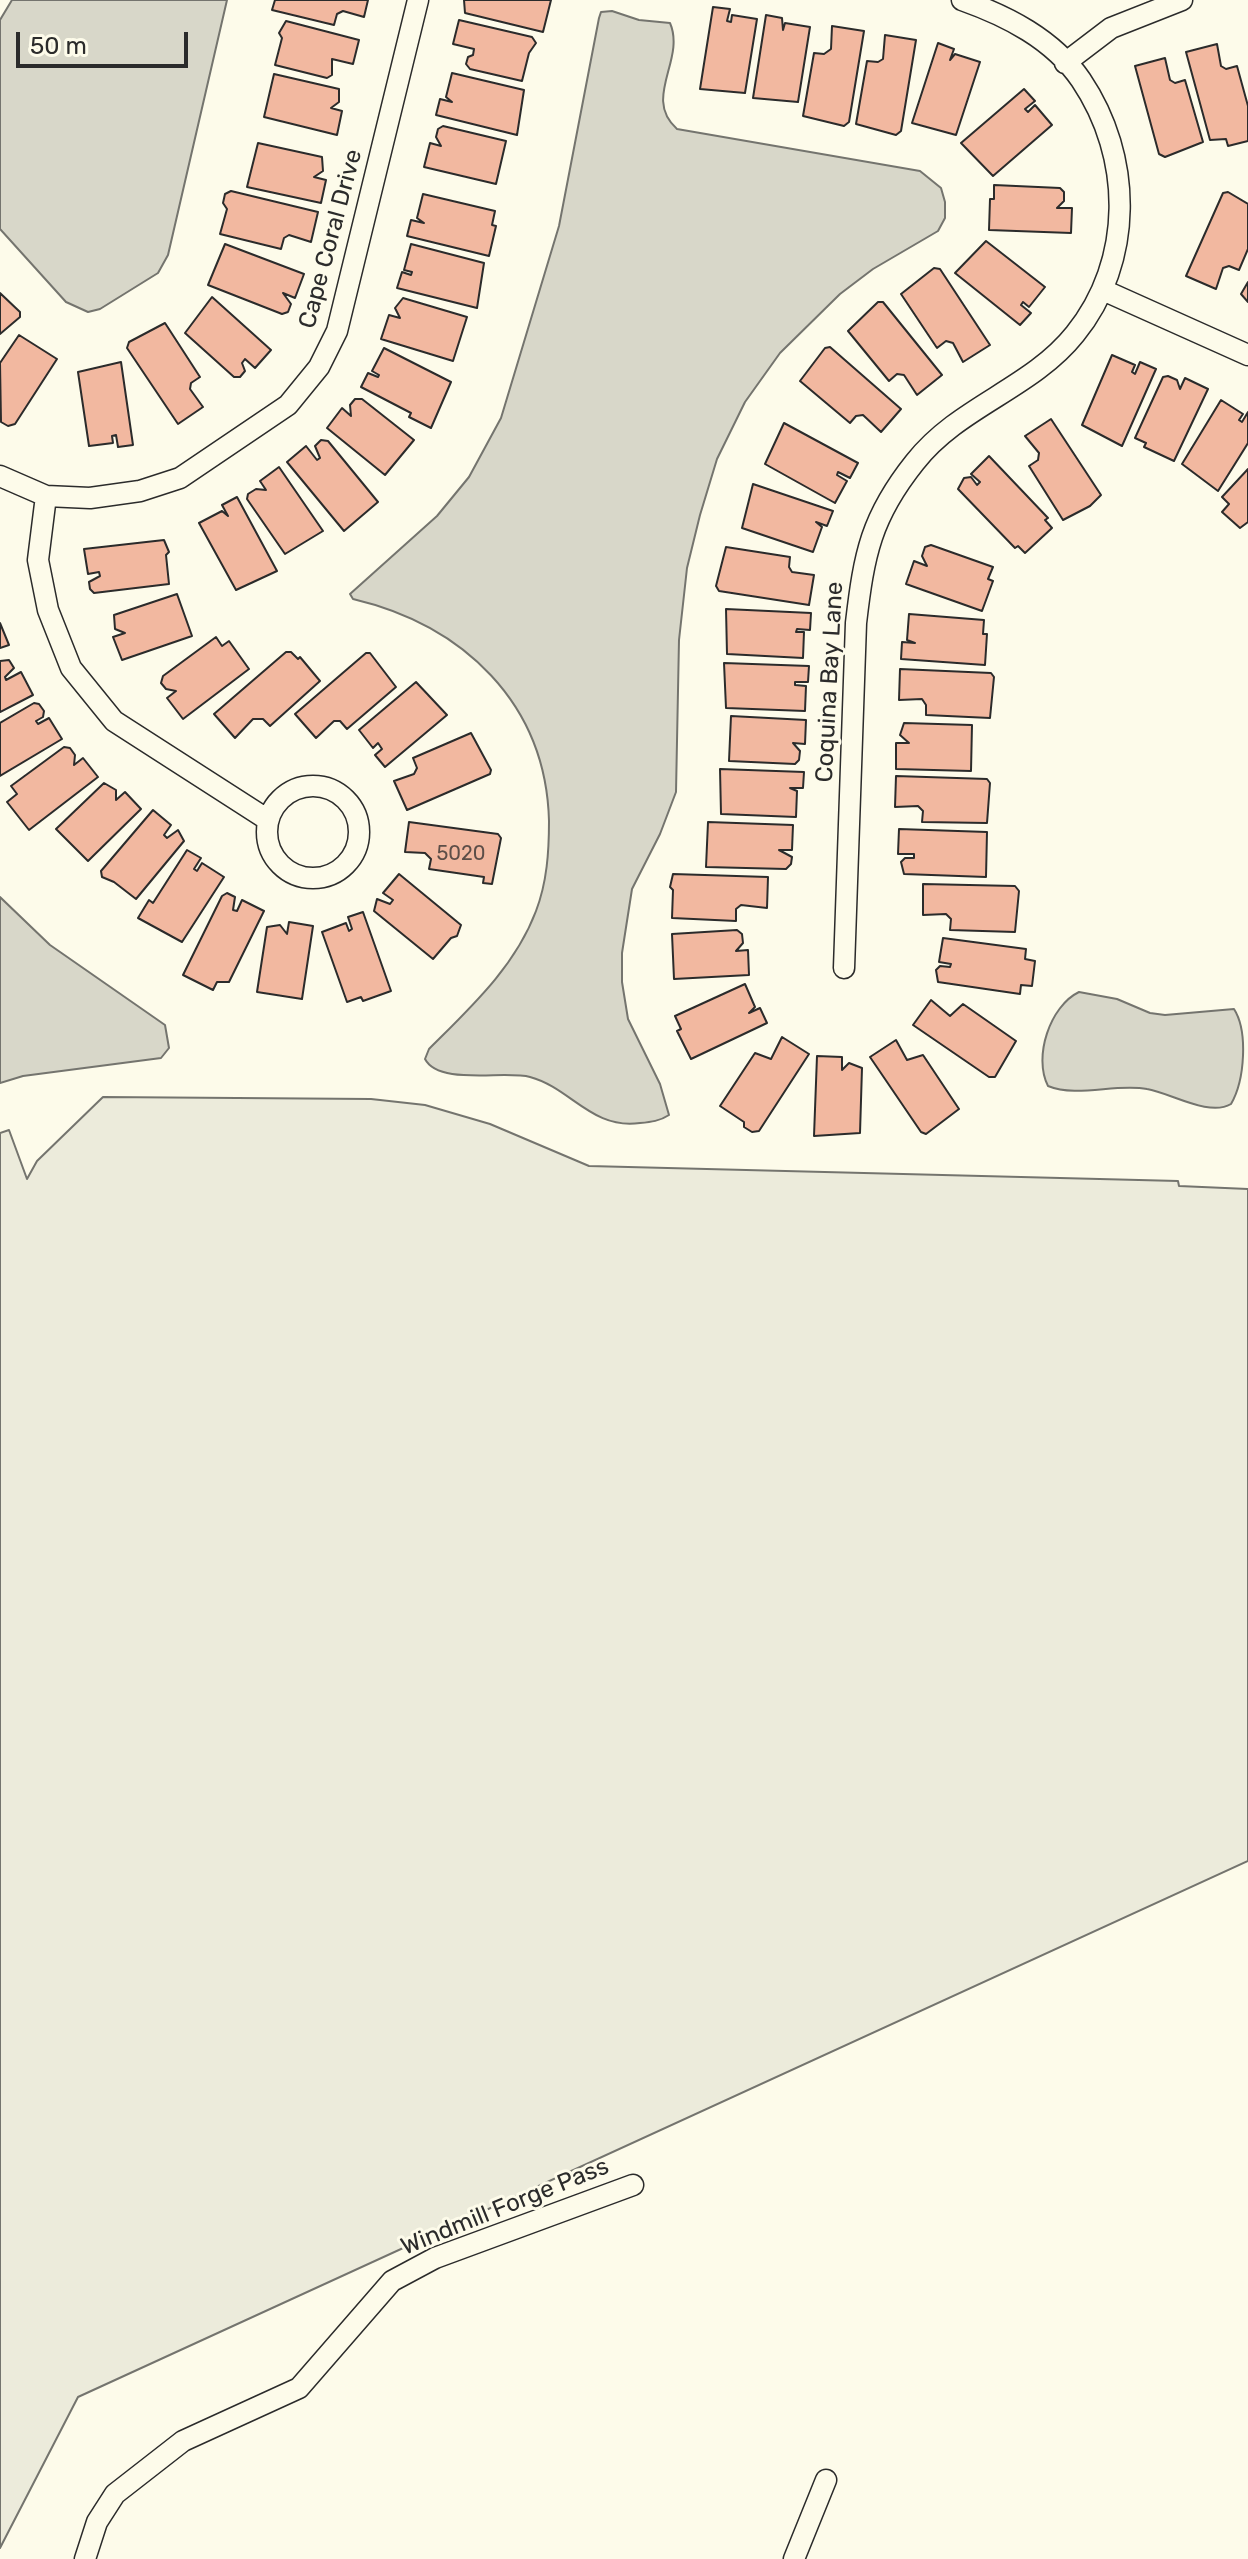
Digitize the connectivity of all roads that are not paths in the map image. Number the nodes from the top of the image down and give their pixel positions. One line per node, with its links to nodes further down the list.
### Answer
1 (418, 0): 8 (street, Cape Coral Drive)
2 (962, 0): 4 (street, Coquina Bay Lane)
3 (1182, 0): 4 (street)
4 (1065, 63): 5 (street, Coquina Bay Lane)
5 (1103, 290): 6 (street); 10 (street, Coquina Bay Lane)
6 (1248, 355)
7 (0, 476): 8 (street, Cape Coral Drive)
8 (46, 496): 9 (street)
9 (268, 820): 9 (street)
10 (844, 968)
11 (633, 2185): 13 (street, Windmill Forge Pass)
12 (826, 2480): 14 (street)
13 (85, 2559)
14 (794, 2559)

